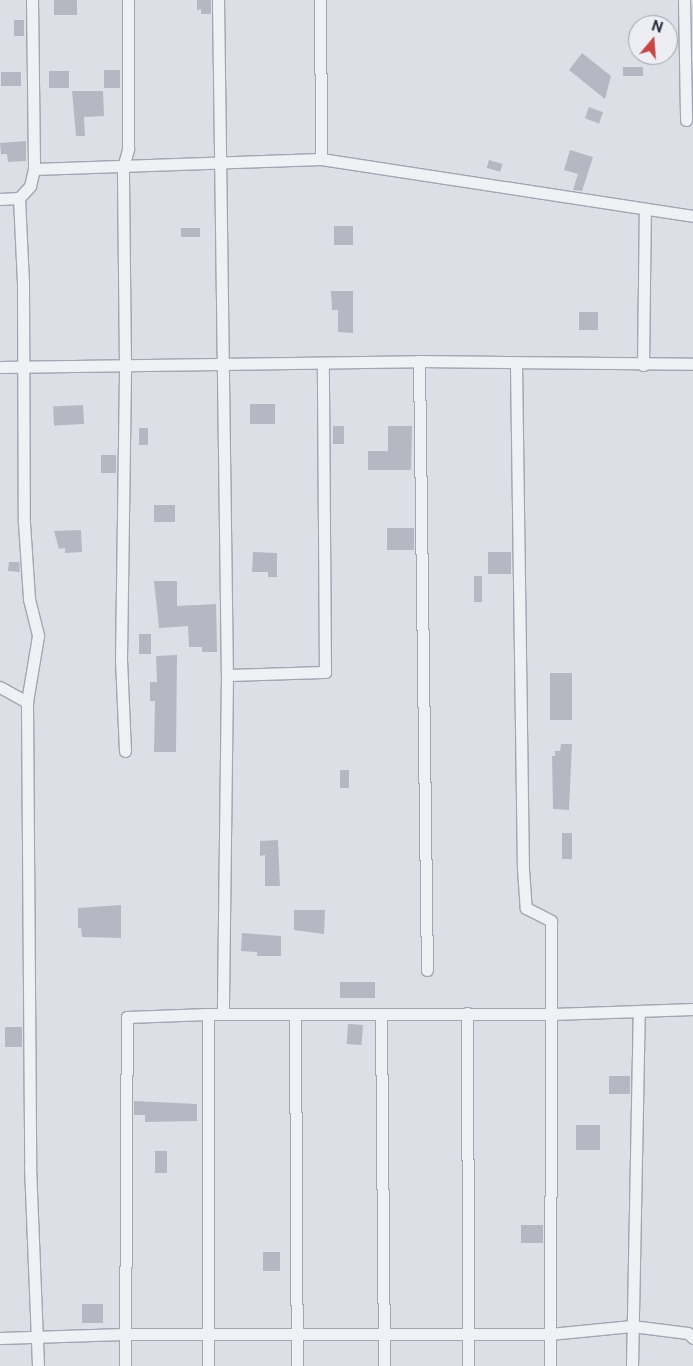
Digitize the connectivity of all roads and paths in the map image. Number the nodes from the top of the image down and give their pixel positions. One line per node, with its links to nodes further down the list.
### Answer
1 (32, 0): 10 (street)
2 (128, 0): 9 (street)
3 (218, 0): 8 (street)
4 (320, 0): 7 (street)
5 (684, 0): 6 (street)
6 (686, 120)
7 (322, 159): 8 (street); 13 (street)
8 (220, 164): 9 (street); 20 (street)
9 (123, 167): 10 (street); 23 (street)
10 (34, 169): 11 (street)
11 (19, 198): 12 (street); 21 (street)
12 (0, 199)
13 (645, 210): 14 (street); 18 (street)
14 (693, 216)
15 (419, 361): 16 (street); 17 (street); 28 (street)
16 (323, 364): 20 (street); 24 (street)
17 (516, 364): 18 (street); 34 (street)
18 (644, 364): 19 (street)
19 (693, 364)
20 (224, 365): 23 (street); 24 (street)
21 (23, 366): 22 (street); 23 (street); 26 (street)
22 (0, 367)
23 (125, 367): 27 (street)
24 (227, 675): 33 (street)
25 (0, 687): 26 (street)
26 (27, 702): 44 (street)
27 (125, 751)
28 (427, 970)
29 (693, 1009): 30 (street)
30 (639, 1011): 34 (street); 37 (street)
31 (467, 1013): 34 (street); 36 (street); 38 (street)
32 (208, 1014): 33 (street); 39 (street); 40 (street)
33 (224, 1014): 35 (street)
34 (552, 1014): 43 (street)
35 (295, 1015): 36 (street); 41 (street)
36 (381, 1015): 42 (street)
37 (632, 1326): 43 (street); 46 (street); 54 (street)
38 (468, 1332): 42 (street); 43 (street); 52 (street)
39 (124, 1334): 40 (street); 44 (street); 48 (street)
40 (208, 1334): 41 (street); 49 (street)
41 (297, 1334): 42 (street); 50 (street)
42 (384, 1334): 51 (street)
43 (550, 1334): 53 (street)
44 (37, 1337): 45 (street); 47 (street)
45 (0, 1338)
46 (693, 1338)
47 (38, 1366)
48 (125, 1366)
49 (208, 1366)
50 (297, 1366)
51 (384, 1366)
52 (468, 1366)
53 (550, 1366)
54 (632, 1366)

